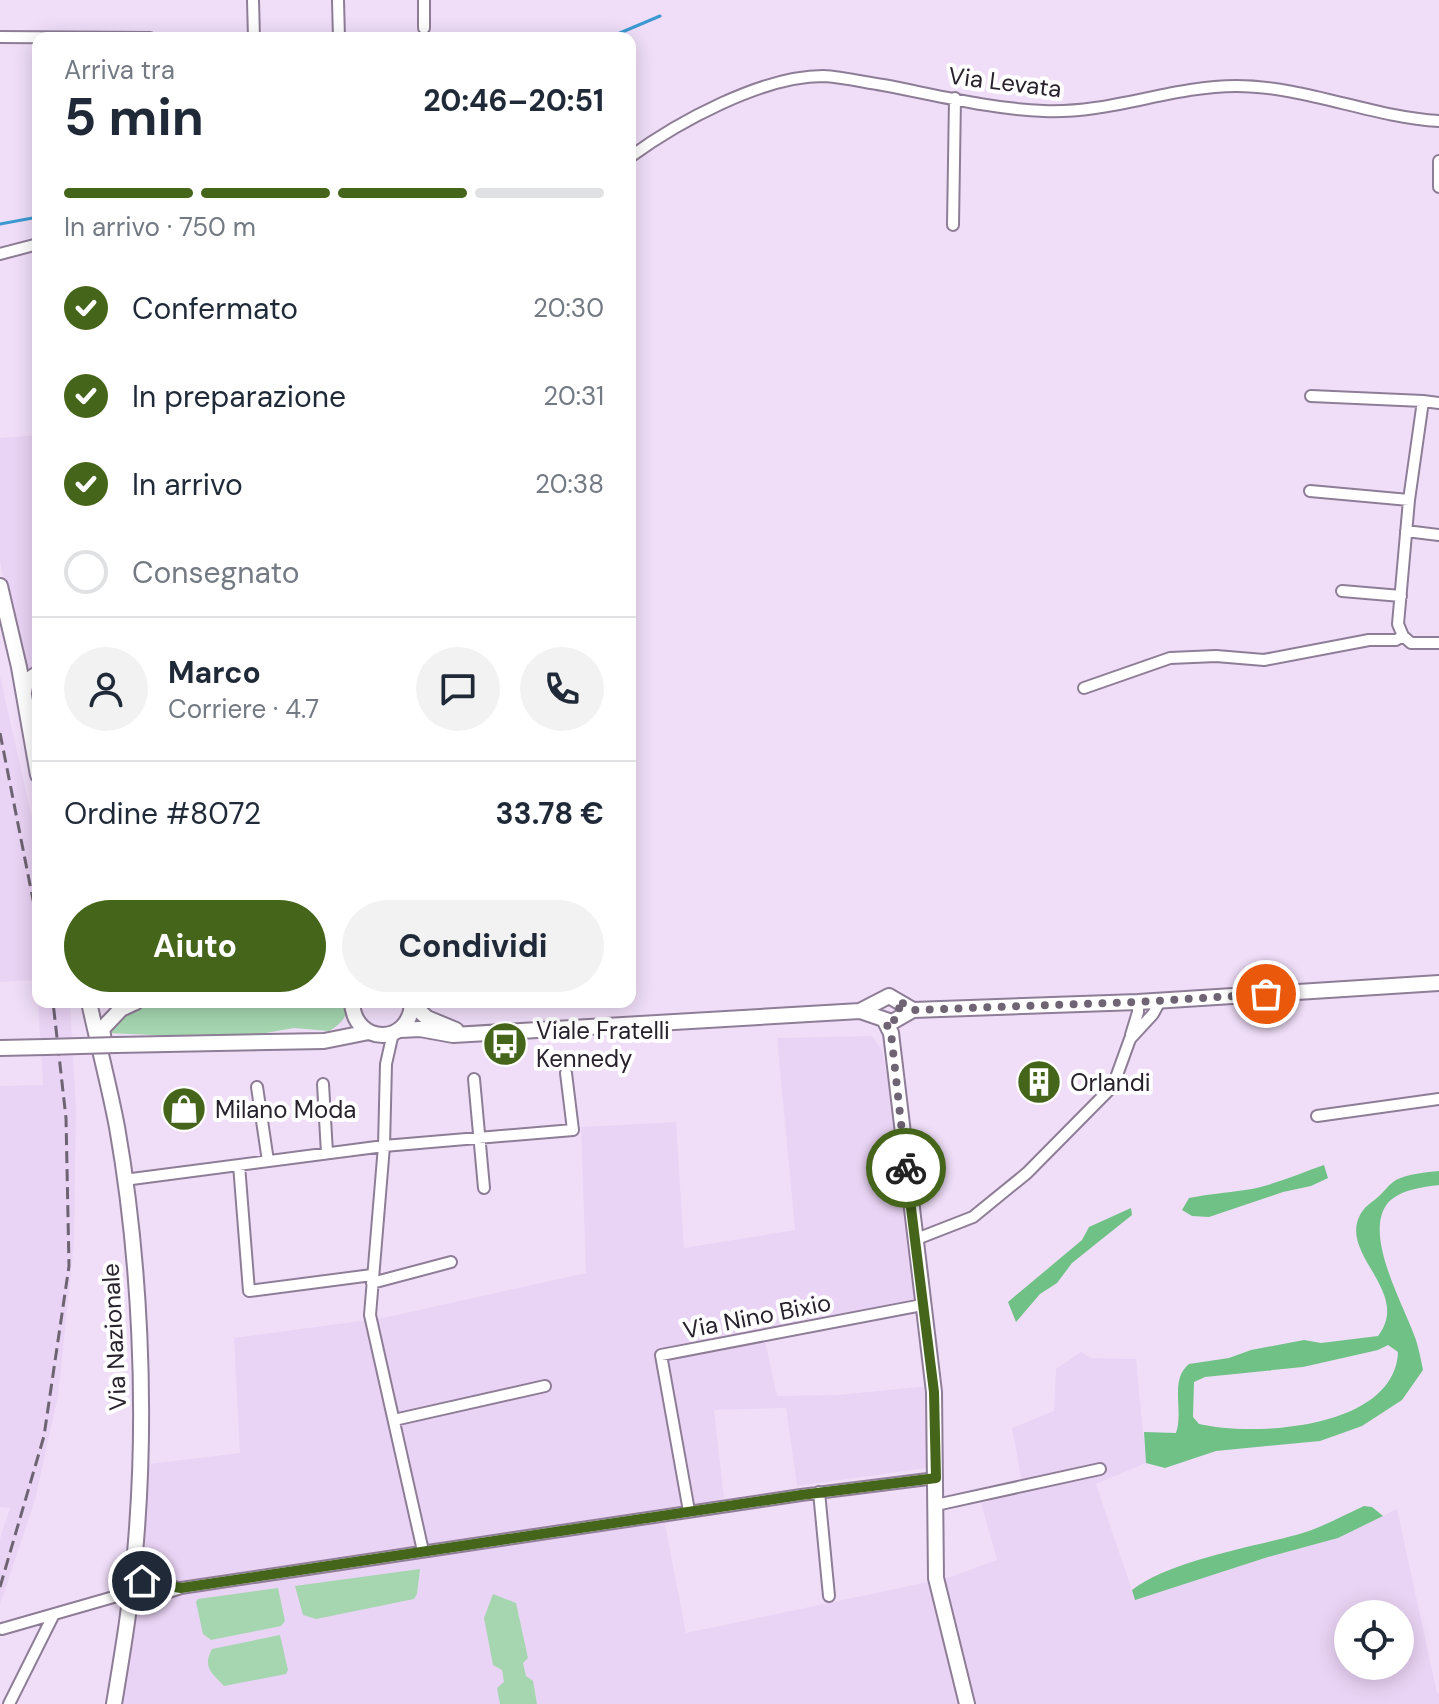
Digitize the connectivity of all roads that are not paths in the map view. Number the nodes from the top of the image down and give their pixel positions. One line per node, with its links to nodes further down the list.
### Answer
1 (253, 0): 5 (street)
2 (338, 0): 6 (street)
3 (424, 0): 4 (street)
4 (424, 28)
5 (254, 32)
6 (339, 32)
7 (0, 37): 8 (street)
8 (32, 37)
9 (955, 98): 10 (street, Via Levata); 11 (street, Via Levata); 14 (street)
10 (1439, 121)
11 (636, 153)
12 (1439, 161): 13 (street)
13 (1439, 187)
14 (953, 225)
15 (32, 246): 16 (street)
16 (0, 254)
17 (1311, 396): 18 (street)
18 (1423, 401): 19 (street); 21 (street)
19 (1439, 403)
20 (1310, 491): 21 (street)
21 (1409, 500): 22 (street)
22 (1406, 531): 23 (street); 26 (street)
23 (1439, 535)
24 (0, 586): 29 (street)
25 (1342, 591): 26 (street)
26 (1401, 596): 27 (street)
27 (1403, 636): 28 (street); 32 (street)
28 (1439, 643)
29 (19, 667): 30 (street); 33 (street)
30 (32, 670)
31 (32, 677): 33 (street)
32 (1084, 688)
33 (25, 710): 34 (street)
34 (32, 745)
35 (1439, 983): 38 (street)
36 (880, 999): 37 (street); 47 (street); 48 (street)
37 (898, 1000): 46 (street); 48 (street)
38 (1160, 1001): 39 (street); 52 (street)
39 (1138, 1002): 46 (street); 52 (street)
40 (92, 1008): 58 (street, Via Nazionale)
41 (123, 1008): 58 (street, Via Nazionale)
42 (352, 1008): 53 (street)
43 (353, 1008): 50 (street)
44 (411, 1008): 49 (street)
45 (417, 1008): 51 (street)
46 (913, 1010): 48 (street)
47 (860, 1011): 48 (street); 51 (street)
48 (889, 1022): 70 (street)
49 (397, 1031): 50 (street); 51 (street); 55 (street)
50 (370, 1033): 53 (street); 55 (street)
51 (464, 1034)
52 (1130, 1039): 70 (street)
53 (317, 1040): 54 (street, bridge)
54 (0, 1048)
55 (386, 1064): 64 (street)
56 (566, 1073): 63 (street)
57 (474, 1079): 63 (street)
58 (107, 1081): 68 (street, Via Nazionale)
59 (323, 1084): 65 (street)
60 (257, 1087): 66 (street)
61 (1439, 1099): 62 (street)
62 (1317, 1116)
63 (479, 1139): 64 (street); 69 (street)
64 (384, 1146): 65 (street); 72 (street)
65 (327, 1153): 66 (street)
66 (268, 1161): 67 (street)
67 (239, 1165): 68 (street); 72 (street)
68 (124, 1180): 82 (street, Via Nazionale)
69 (484, 1188)
70 (914, 1240): 73 (street)
71 (451, 1262): 72 (street)
72 (372, 1279): 75 (street)
73 (922, 1305): 77 (street); 80 (street, Via Nino Bixio)
74 (545, 1386): 75 (street)
75 (394, 1420): 81 (street)
76 (1100, 1469): 79 (street)
77 (936, 1478): 78 (street); 79 (street)
78 (819, 1492): 80 (street); 84 (street)
79 (936, 1505): 90 (street)
80 (689, 1511): 81 (street)
81 (423, 1551): 83 (street)
82 (133, 1577): 83 (street); 85 (street, Via Nazionale)
83 (181, 1588): 85 (street)
84 (829, 1596)
85 (130, 1598): 86 (street); 89 (street, Via Nazionale)
86 (53, 1616): 87 (street); 88 (street)
87 (2, 1629)
88 (9, 1704)
89 (114, 1704)
90 (967, 1704)

